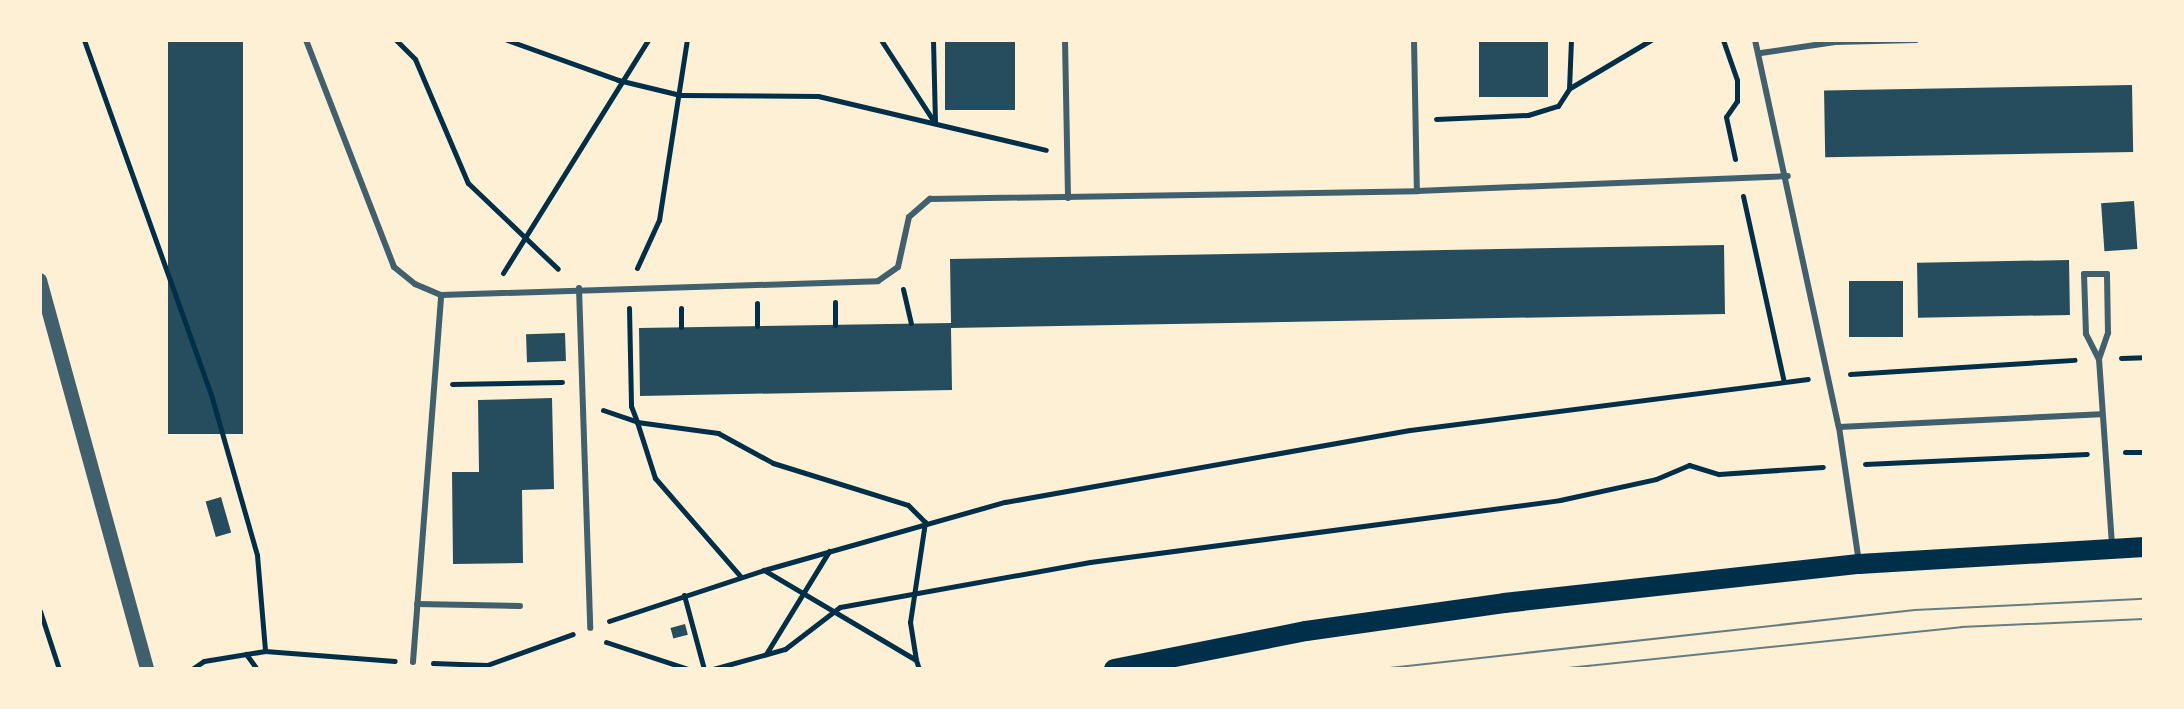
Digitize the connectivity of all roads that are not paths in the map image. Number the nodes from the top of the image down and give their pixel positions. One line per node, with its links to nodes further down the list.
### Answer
1 (306, 40): 12 (lane)
2 (1065, 40): 9 (lane)
3 (1414, 40): 8 (lane)
4 (1755, 40): 6 (lane)
5 (1916, 40): 6 (lane)
6 (1761, 53): 7 (lane)
7 (1788, 176): 8 (lane); 15 (lane)
8 (1417, 191): 9 (lane)
9 (1068, 198): 11 (lane)
10 (40, 280): 23 (street)
11 (579, 288): 12 (lane); 21 (lane)
12 (441, 295): 19 (lane)
13 (2099, 359): 13 (lane); 14 (lane)
14 (2101, 414): 15 (lane); 17 (lane)
15 (1839, 427): 18 (lane)
16 (2144, 547): 17 (main road)
17 (2113, 549): 18 (main road)
18 (1859, 564): 24 (main road)
19 (417, 604): 20 (lane); 22 (lane)
20 (520, 606)
21 (590, 628)
22 (413, 662)
23 (147, 669)
24 (1114, 669)

